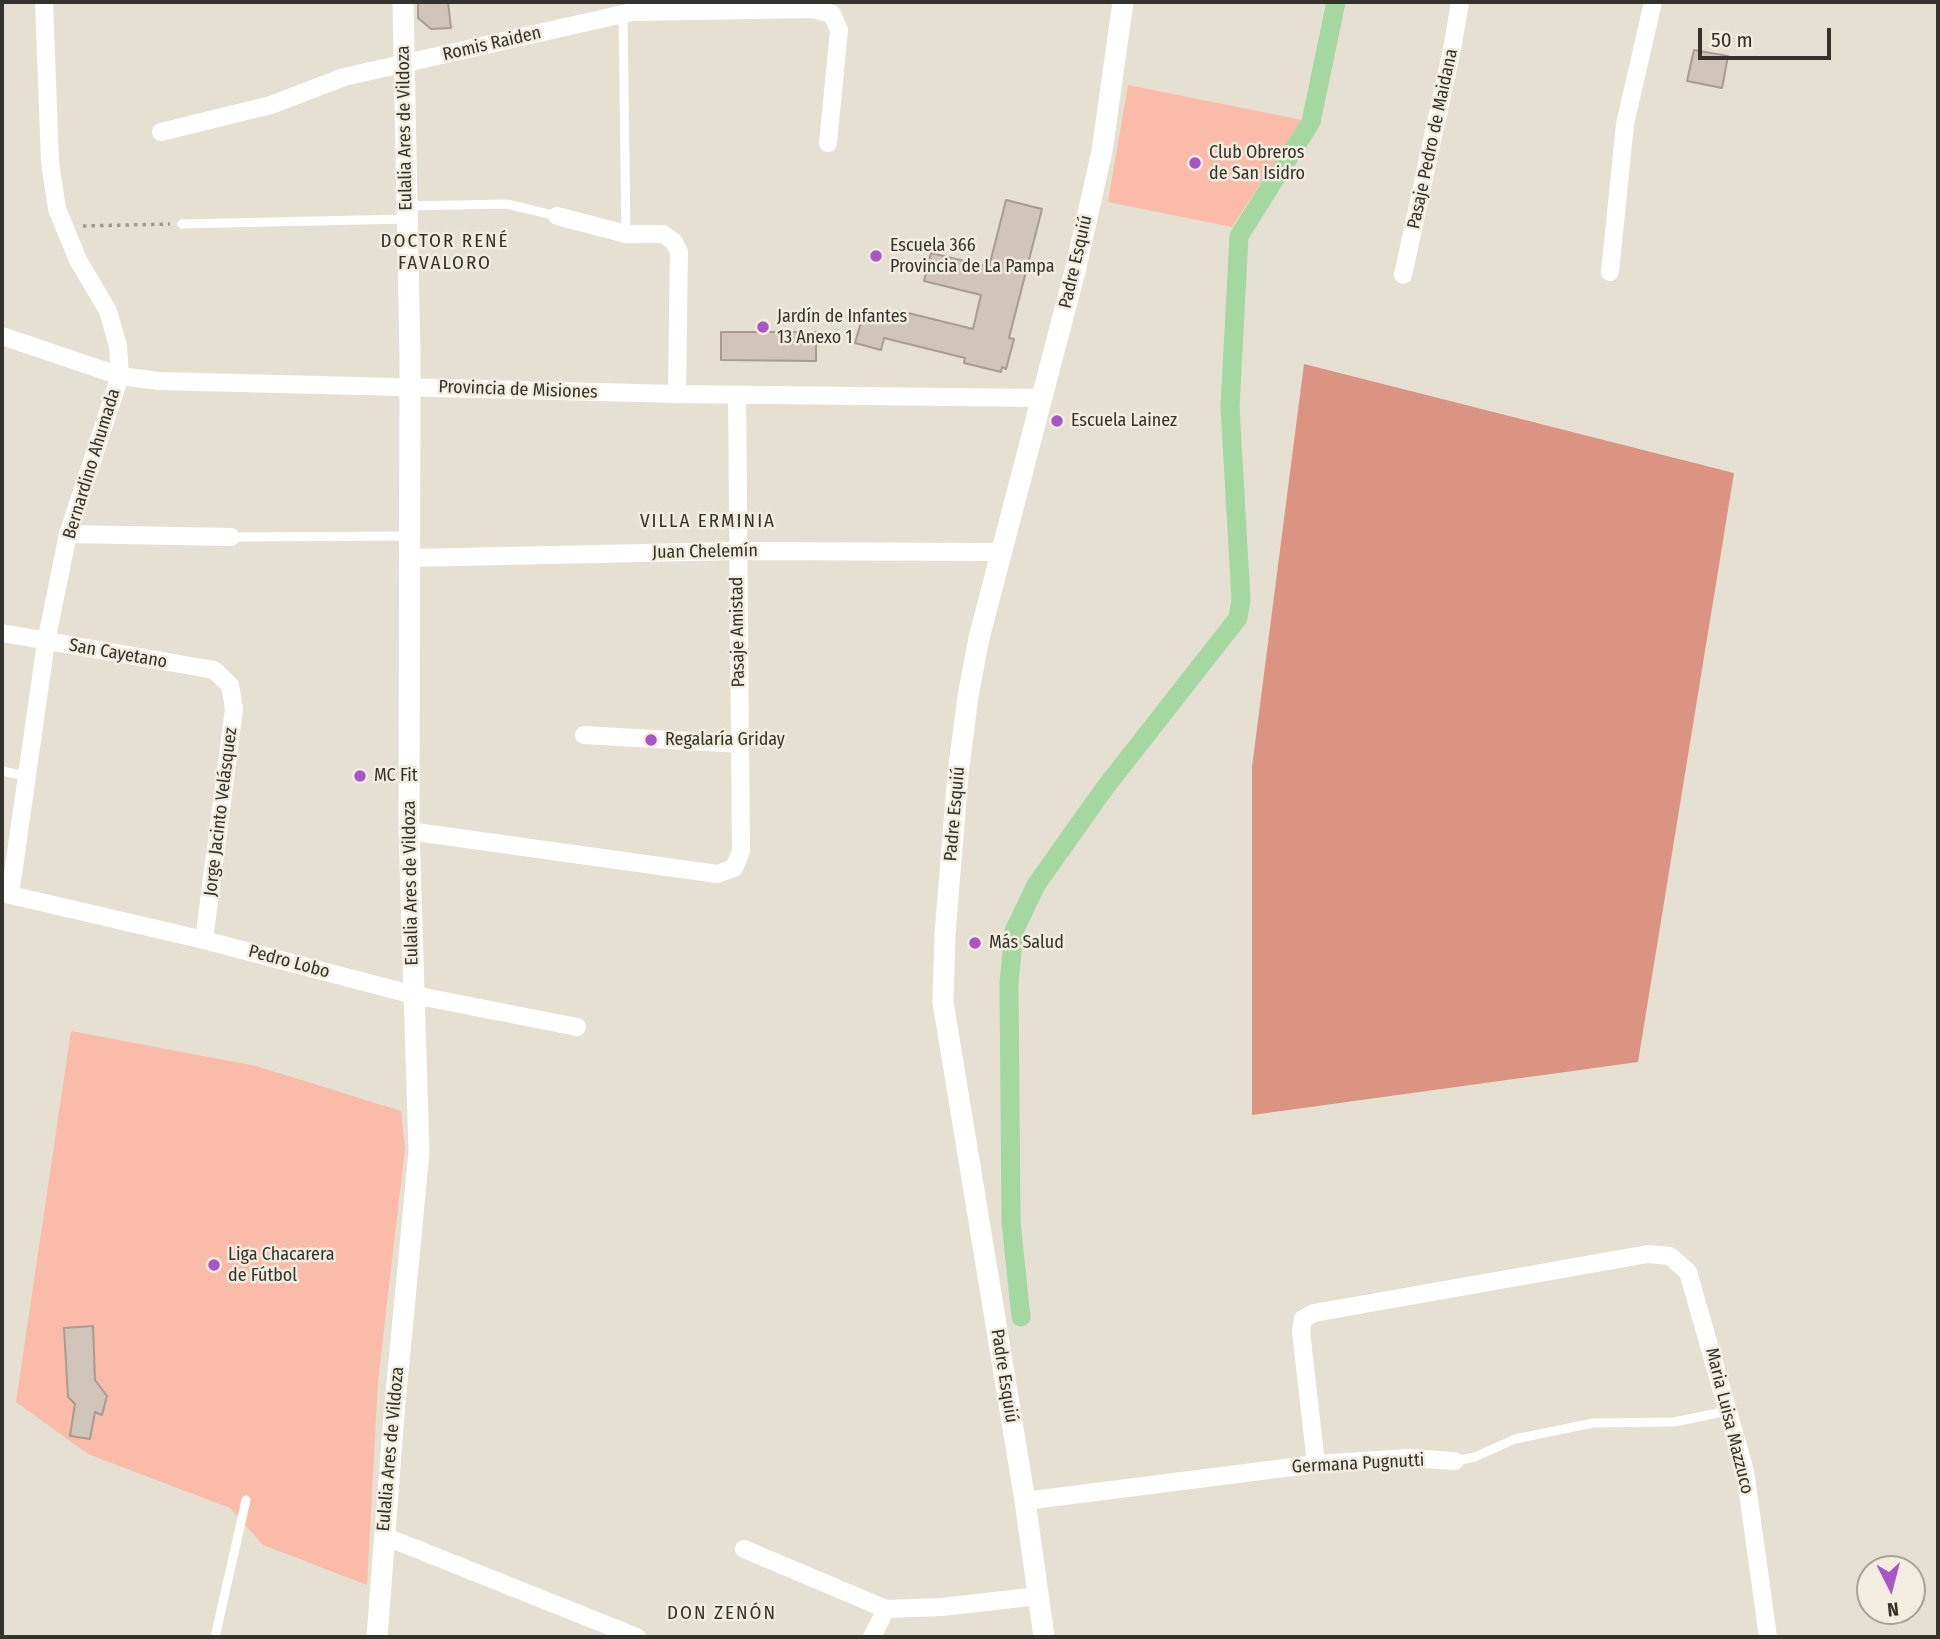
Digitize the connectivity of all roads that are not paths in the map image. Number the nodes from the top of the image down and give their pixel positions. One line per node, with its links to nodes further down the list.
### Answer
1 (44, 2): 17 (street, Bernardino Ahumada)
2 (402, 2): 7 (street, Eulalia Ares de Vildoza)
3 (1124, 2): 21 (street, Padre Esquiú)
4 (1460, 2): 15 (street, Pasaje Pedro de Maidana)
5 (1653, 2): 14 (street)
6 (623, 15): 7 (street, Romis Raiden); 9 (street, Romis Raiden); 13 (lane)
7 (404, 64): 8 (street, Romis Raiden); 10 (street, Eulalia Ares de Vildoza)
8 (161, 132)
9 (828, 143)
10 (406, 213): 11 (lane); 12 (lane); 18 (street, Eulalia Ares de Vildoza)
11 (557, 216): 13 (street)
12 (182, 224)
13 (626, 234): 19 (street)
14 (1610, 272)
15 (1403, 275)
16 (2, 336): 17 (street, Provincia de Misiones)
17 (120, 376): 18 (street, Provincia de Misiones); 22 (street, Bernardino Ahumada)
18 (410, 387): 19 (street, Provincia de Misiones); 23 (street, Eulalia Ares de Vildoza)
19 (677, 394): 20 (street, Provincia de Misiones)
20 (737, 395): 21 (street, Provincia de Misiones); 25 (street, Pasaje Amistad)
21 (1042, 398): 26 (street, Padre Esquiú)
22 (68, 534): 24 (street); 29 (street, Bernardino Ahumada)
23 (410, 536): 24 (lane); 27 (street, Eulalia Ares de Vildoza)
24 (232, 537)
25 (737, 551): 26 (street, Juan Chelemín); 27 (street, Juan Chelemín); 32 (street, Pasaje Amistad)
26 (1000, 552): 44 (street, Padre Esquiú)
27 (410, 558): 35 (street, Eulalia Ares de Vildoza)
28 (2, 633): 29 (street, San Cayetano)
29 (46, 642): 30 (street, San Cayetano); 34 (street, Bernardino Ahumada)
30 (230, 685): 37 (street, Jorge Jacinto Velásquez)
31 (584, 735): 32 (street)
32 (740, 744): 35 (street, Pasaje Amistad)
33 (2, 771): 34 (lane)
34 (26, 776): 36 (street, Bernardino Ahumada)
35 (409, 831): 38 (street, Eulalia Ares de Vildoza)
36 (6, 894): 37 (street, Pedro Lobo)
37 (204, 940): 38 (street, Pedro Lobo)
38 (414, 995): 39 (street, Pedro Lobo); 45 (street, Eulalia Ares de Vildoza)
39 (577, 1027)
40 (1728, 1412): 41 (lane, Germana Pugnutti); 42 (street, Maria Luisa Mazzuco); 54 (street, Maria Luisa Mazzuco)
41 (1455, 1461): 42 (street, Germana Pugnutti)
42 (1315, 1464): 44 (street, Germana Pugnutti)
43 (246, 1500): 49 (lane)
44 (1025, 1501): 47 (street, Padre Esquiú)
45 (384, 1536): 50 (street, Eulalia Ares de Vildoza); 51 (street)
46 (744, 1549): 48 (street)
47 (1038, 1596): 48 (street); 53 (street, Padre Esquiú)
48 (886, 1609): 52 (street)
49 (215, 1637)
50 (377, 1637)
51 (637, 1637)
52 (872, 1637)
53 (1044, 1637)
54 (1768, 1637)

